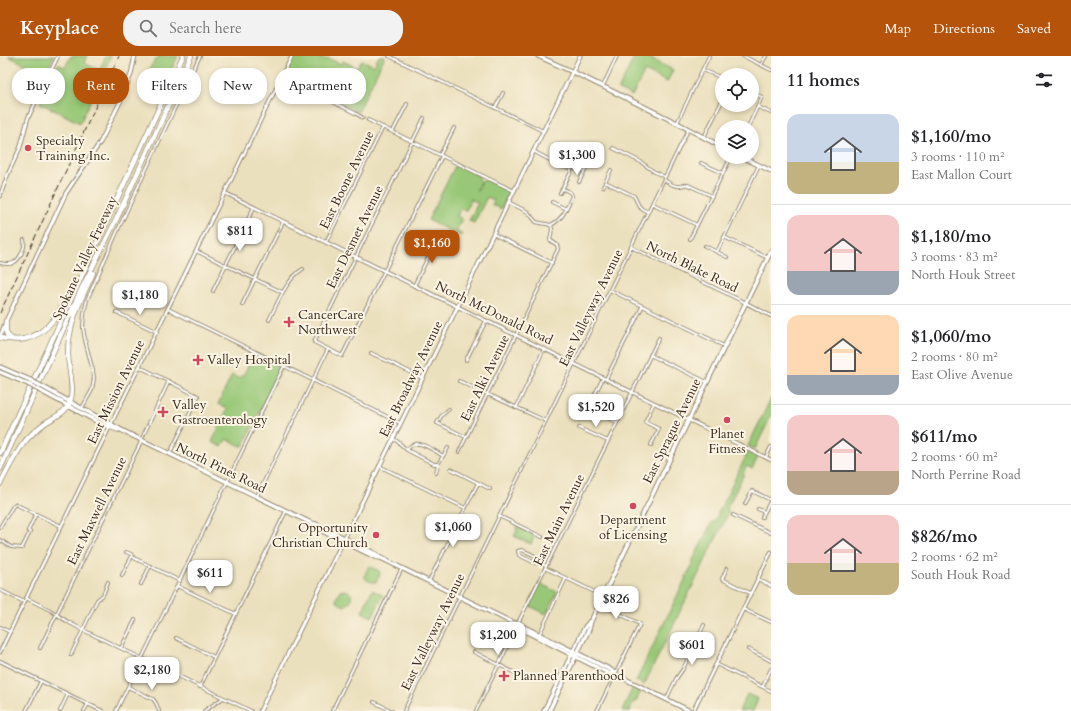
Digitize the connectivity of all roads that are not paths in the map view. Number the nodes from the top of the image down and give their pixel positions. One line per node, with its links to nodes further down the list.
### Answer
1 (58, 56): 65 (street)
2 (135, 56): 110 (main road)
3 (183, 56): 73 (highway, Spokane Valley Freeway)
4 (191, 56): 74 (highway, Spokane Valley Freeway)
5 (200, 56): 140 (street)
6 (292, 56): 16 (street, East Mission Avenue)
7 (389, 56): 28 (street)
8 (538, 56): 14 (main road)
9 (580, 56): 19 (main road, East Broadway Avenue)
10 (617, 56): 21 (street)
11 (709, 56): 17 (street)
12 (742, 56): 15 (street)
13 (766, 56): 15 (street)
14 (544, 57): 19 (main road)
15 (761, 65): 18 (street)
16 (286, 68)
17 (703, 69): 20 (street); 35 (street)
18 (771, 70)
19 (573, 72): 21 (main road); 40 (main road, East Broadway Avenue)
20 (715, 75)
21 (603, 86): 35 (main road)
22 (275, 91): 63 (street, East Mission Avenue)
23 (503, 93): 28 (street)
24 (759, 96): 27 (street)
25 (337, 104): 32 (street)
26 (407, 104): 39 (street)
27 (759, 105)
28 (495, 108): 40 (street)
29 (759, 108): 31 (street)
30 (717, 112): 41 (street)
31 (771, 114)
32 (363, 118)
33 (424, 118): 42 (street)
34 (368, 120): 36 (street)
35 (677, 123): 38 (main road)
36 (383, 127): 39 (street); 83 (street, East Boone Avenue)
37 (454, 128): 47 (street)
38 (689, 129): 41 (main road); 57 (street, East Valleyway Avenue)
39 (393, 131): 42 (street)
40 (543, 131): 45 (main road, East Broadway Avenue)
41 (704, 138): 43 (main road)
42 (413, 141): 47 (street); 89 (street, East Desmet Avenue)
43 (715, 144)
44 (613, 148): 57 (street)
45 (533, 151): 52 (street); 62 (main road, East Broadway Avenue)
46 (575, 151): 52 (street)
47 (441, 155): 62 (street); 96 (street)
48 (591, 158): 54 (street)
49 (702, 163): 56 (street)
50 (728, 164): 56 (street)
51 (759, 165): 55 (main road); 80 (street)
52 (570, 167): 54 (street); 61 (street)
53 (611, 170): 59 (street)
54 (585, 171): 58 (street)
55 (771, 171)
56 (723, 173): 66 (street)
57 (664, 178): 66 (street); 69 (street, East Valleyway Avenue)
58 (579, 182)
59 (605, 182): 60 (street); 72 (street)
60 (602, 187)
61 (563, 189): 64 (street); 71 (street)
62 (514, 191): 67 (main road, East Broadway Avenue)
63 (225, 193): 70 (street, North McDonald Road); 86 (street, East Mission Avenue)
64 (560, 193)
65 (0, 196)
66 (712, 196): 77 (street)
67 (508, 202): 76 (street); 78 (main road, East Broadway Avenue)
68 (552, 202): 71 (street)
69 (653, 204): 72 (street, East Valleyway Avenue); 77 (street)
70 (254, 207): 75 (street, North McDonald Road); 94 (street)
71 (566, 209): 76 (street)
72 (648, 212): 85 (street, East Valleyway Avenue)
73 (109, 217): 116 (highway); 159 (highway, Spokane Valley Freeway)
74 (116, 220): 139 (highway); 166 (highway, Spokane Valley Freeway)
75 (283, 221): 83 (street, North McDonald Road); 97 (street)
76 (551, 225): 93 (street, East Alki Avenue)
77 (697, 225): 81 (street)
78 (493, 234): 93 (street); 104 (main road, East Broadway Avenue)
79 (438, 237): 98 (street)
80 (724, 237): 88 (street); 91 (street)
81 (690, 239)
82 (24, 240): 92 (street)
83 (326, 242): 89 (street, North McDonald Road)
84 (705, 246): 88 (street)
85 (631, 247): 99 (street, East Valleyway Avenue); 102 (street, North Blake Road)
86 (196, 251): 94 (street); 106 (street, East Mission Avenue)
87 (771, 251): 91 (main road, East Sprague Avenue)
88 (717, 252): 90 (street)
89 (355, 257): 96 (street, North McDonald Road); 118 (street, East Desmet Avenue)
90 (727, 257)
91 (768, 258): 102 (main road, East Sprague Avenue)
92 (0, 263)
93 (552, 263): 113 (street, East Alki Avenue)
94 (226, 265): 97 (street); 100 (street)
95 (303, 269): 101 (street)
96 (385, 271): 98 (street, North McDonald Road); 118 (street)
97 (255, 279): 101 (street); 103 (street)
98 (414, 286): 104 (street, North McDonald Road)
99 (610, 290): 105 (street); 123 (street, East Valleyway Avenue)
100 (213, 291)
101 (282, 292): 109 (street)
102 (746, 303): 108 (street); 117 (main road, East Sprague Avenue)
103 (242, 305)
104 (457, 306): 111 (street, North McDonald Road); 128 (main road, East Broadway Avenue)
105 (642, 307): 117 (street); 129 (street)
106 (168, 308): 112 (street, East Mission Avenue); 125 (street)
107 (116, 312): 112 (street)
108 (771, 316)
109 (269, 320)
110 (6, 321): 114 (main road); 116 (highway)
111 (486, 321): 113 (street, North McDonald Road); 122 (street)
112 (157, 332): 126 (street, East Mission Avenue)
113 (516, 336): 119 (street, North McDonald Road); 136 (street, East Alki Avenue)
114 (0, 337): 116 (highway)
115 (659, 338): 121 (street, East Main Avenue)
116 (15, 340)
117 (724, 346): 134 (main road, East Sprague Avenue)
118 (328, 349): 130 (street)
119 (544, 349): 123 (street, North McDonald Road); 141 (street)
120 (371, 353): 128 (street)
121 (650, 355): 134 (street); 135 (street, East Main Avenue)
122 (466, 360)
123 (574, 363): 129 (street, North McDonald Road); 145 (street, East Valleyway Avenue)
124 (0, 366): 133 (main road, North Pines Road)
125 (284, 366): 130 (street); 169 (street)
126 (140, 367): 131 (street); 148 (street, East Mission Avenue)
127 (0, 372): 133 (main road, North Pines Road)
128 (422, 378): 147 (main road, East Broadway Avenue)
129 (605, 379): 135 (street, North McDonald Road); 137 (street)
130 (313, 380): 147 (street); 173 (street)
131 (170, 381): 152 (street, East Maxwell Avenue); 160 (street)
132 (459, 381): 136 (street)
133 (29, 382): 139 (main road, North Pines Road, bridge)
134 (707, 382): 144 (main road, East Sprague Avenue)
135 (632, 392): 138 (street, North McDonald Road); 146 (street, East Main Avenue)
136 (488, 394): 141 (street); 150 (street, East Alki Avenue)
137 (594, 396)
138 (654, 403): 144 (street, North McDonald Road); 154 (street)
139 (69, 404): 140 (main road, North Pines Road); 148 (main road, North Pines Road); 171 (highway)
140 (82, 408): 148 (main road, North Pines Road)
141 (516, 408): 145 (street)
142 (449, 409): 150 (street)
143 (595, 412): 146 (street)
144 (688, 420): 162 (street, North McDonald Road); 210 (main road, East Sprague Avenue)
145 (546, 421): 182 (street, East Valleyway Avenue)
146 (617, 422): 153 (street, East Main Avenue)
147 (400, 423): 151 (main road, East Broadway Avenue)
148 (110, 426): 152 (main road, North Pines Road); 184 (street, East Mission Avenue)
149 (579, 428): 153 (street)
150 (466, 437): 158 (street, East Alki Avenue)
151 (392, 439): 157 (street); 165 (main road, East Broadway Avenue)
152 (141, 440): 160 (main road, North Pines Road); 216 (street, East Maxwell Avenue)
153 (608, 441): 196 (street, East Main Avenue)
154 (651, 445)
155 (771, 447): 162 (street)
156 (448, 448): 161 (street)
157 (407, 450): 161 (street); 164 (street)
158 (459, 452)
159 (0, 453)
160 (170, 454): 169 (main road, North Pines Road)
161 (443, 456): 164 (street)
162 (766, 458): 163 (street, North McDonald Road)
163 (771, 460)
164 (438, 464): 168 (street)
165 (379, 466): 176 (street); 189 (main road, East Broadway Avenue)
166 (0, 469)
167 (451, 469): 170 (street)
168 (436, 473)
169 (227, 482): 173 (main road, North Pines Road); 202 (street)
170 (478, 483): 172 (street); 176 (street)
171 (0, 484)
172 (490, 489)
173 (256, 497): 178 (main road, North Pines Road)
174 (771, 500): 175 (street); 179 (street)
175 (745, 504)
176 (466, 508): 204 (street)
177 (758, 509): 179 (street)
178 (286, 511): 189 (main road, North Pines Road); 217 (street)
179 (764, 512): 183 (street)
180 (36, 514): 184 (street); 185 (street); 188 (street)
181 (733, 515): 186 (street)
182 (499, 516): 187 (street); 211 (street, East Valleyway Avenue)
183 (762, 516)
184 (61, 526): 212 (street, East Mission Avenue)
185 (0, 527)
186 (771, 533)
187 (542, 538)
188 (0, 540)
189 (343, 540): 197 (main road, North Pines Road); 263 (main road, East Broadway Avenue)
190 (126, 552): 192 (street)
191 (771, 552): 193 (street)
192 (132, 556): 195 (street); 199 (street)
193 (770, 557): 201 (street)
194 (540, 563): 194 (street); 196 (street)
195 (150, 566): 202 (street); 205 (street)
196 (546, 567): 200 (street); 222 (street, East Main Avenue)
197 (402, 568): 204 (main road, North Pines Road); 264 (street)
198 (727, 568): 209 (street)
199 (122, 575)
200 (567, 578): 210 (street); 226 (street)
201 (758, 579): 207 (street); 209 (street)
202 (180, 581): 206 (street)
203 (108, 582): 224 (street)
204 (429, 582): 211 (main road, North Pines Road)
205 (141, 584)
206 (177, 586): 217 (street); 237 (street)
207 (771, 586)
208 (0, 590): 213 (street)
209 (750, 593): 215 (street)
210 (603, 596): 214 (main road, East Sprague Avenue)
211 (460, 597): 222 (main road, North Pines Road); 266 (street, East Valleyway Avenue)
212 (26, 598): 213 (street, East Mission Avenue); 216 (street)
213 (24, 602): 225 (street, East Mission Avenue)
214 (599, 604): 219 (main road, East Sprague Avenue); 244 (street)
215 (743, 609): 220 (street); 240 (street)
216 (56, 614): 224 (street); 228 (street, East Maxwell Avenue)
217 (236, 614): 236 (street)
218 (135, 620): 229 (street)
219 (591, 621): 233 (main road, East Sprague Avenue); 235 (main road, East Sprague Avenue)
220 (771, 622)
221 (704, 625): 252 (street)
222 (517, 626): 226 (main road, North Pines Road); 233 (main road, North Pines Road); 241 (street, East Main Avenue)
223 (0, 627): 225 (street)
224 (83, 630): 229 (street); 234 (street)
225 (10, 632): 231 (street, East Mission Avenue)
226 (539, 635): 233 (main road, North Pines Road)
227 (176, 638): 236 (street)
228 (40, 648)
229 (121, 648): 237 (street)
230 (748, 649): 239 (street)
231 (0, 652)
232 (474, 652): 241 (street)
233 (572, 653): 235 (main road); 268 (main road, East Sprague Avenue)
234 (72, 655)
235 (576, 655): 244 (main road); 269 (main road, East Sprague Avenue)
236 (214, 657): 248 (street)
237 (142, 658): 247 (street); 248 (street)
238 (0, 661): 245 (street)
239 (771, 661)
240 (716, 664): 246 (street); 272 (street)
241 (499, 665): 243 (street); 267 (street, East Main Avenue)
242 (771, 669): 246 (street)
243 (515, 673)
244 (615, 674): 252 (main road); 270 (street)
245 (41, 681): 250 (street); 255 (street)
246 (763, 686): 249 (street)
247 (128, 687): 259 (street); 260 (street)
248 (200, 687): 251 (street)
249 (771, 690)
250 (68, 694): 254 (street); 256 (street)
251 (223, 698): 261 (street); 262 (street)
252 (666, 700): 271 (main road)
253 (374, 702): 265 (street)
254 (88, 704): 257 (street); 258 (street)
255 (26, 711)
256 (60, 711)
257 (84, 711)
258 (102, 711)
259 (116, 711)
260 (159, 711)
261 (204, 711)
262 (251, 711)
263 (260, 711)
264 (332, 711)
265 (392, 711)
266 (404, 711)
267 (476, 711)
268 (545, 711)
269 (549, 711)
270 (597, 711)
271 (690, 711)
272 (693, 711)

